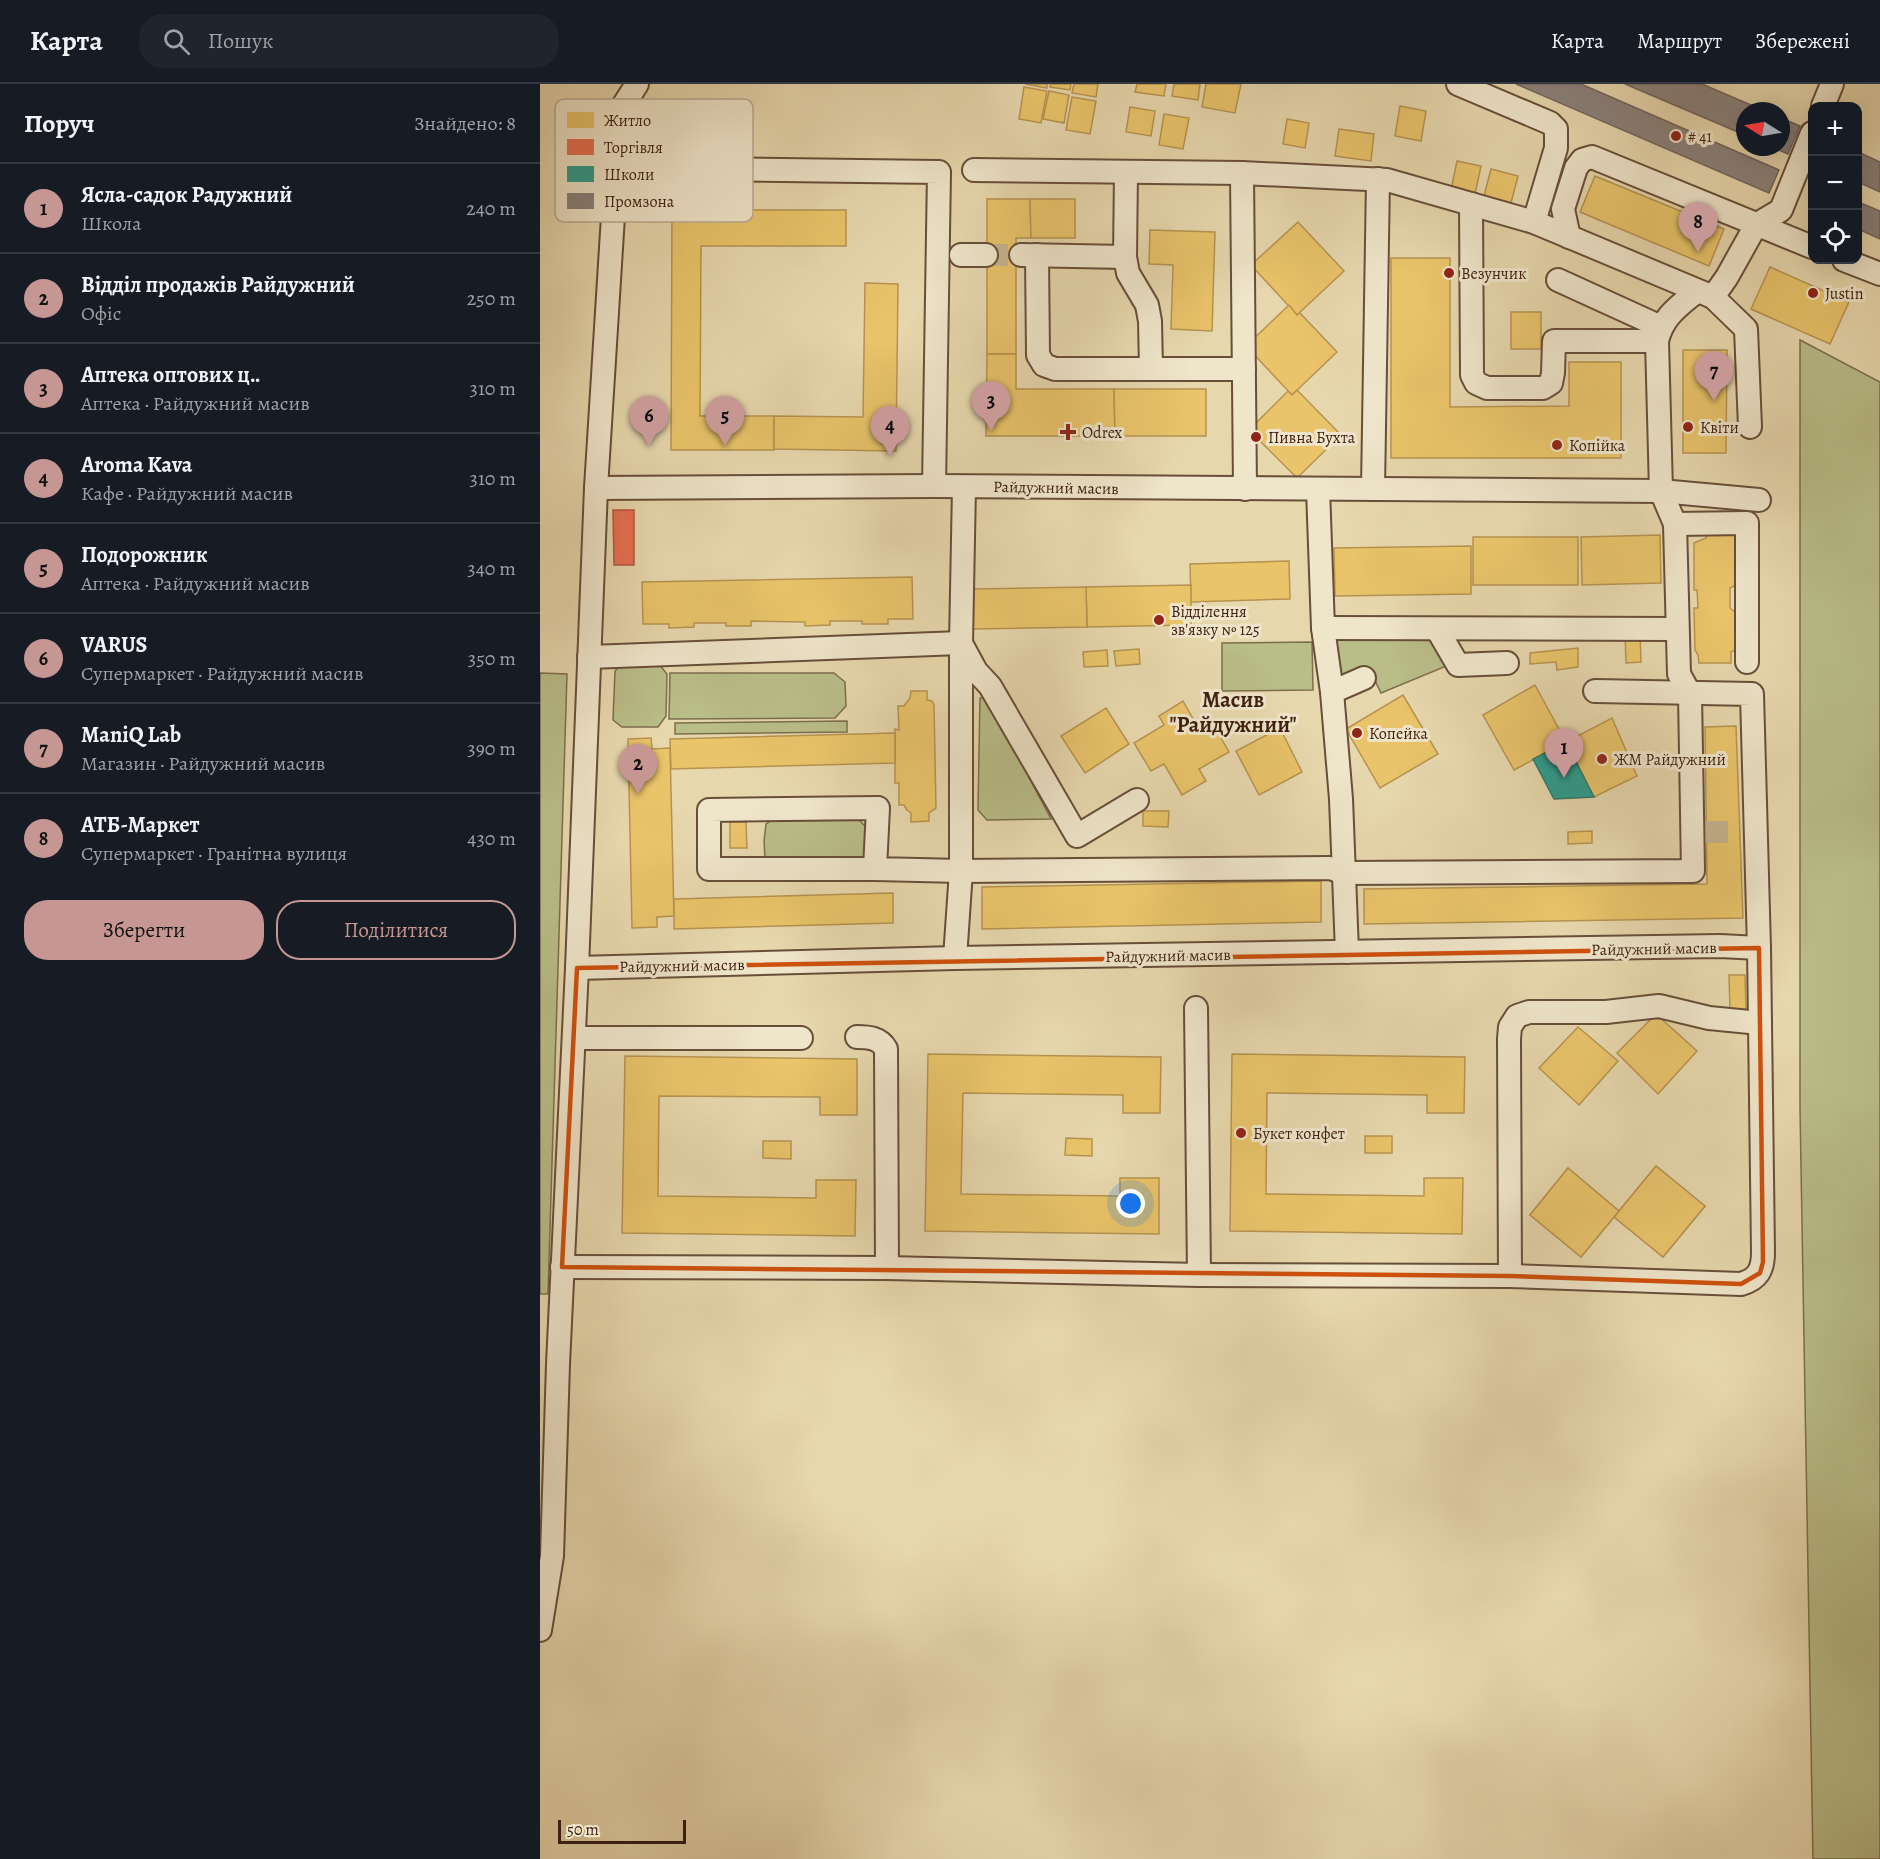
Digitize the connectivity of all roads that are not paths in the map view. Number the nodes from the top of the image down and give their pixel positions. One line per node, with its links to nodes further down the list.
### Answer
1 (637, 84): 4 (street)
2 (1458, 84): 14 (street)
3 (1832, 84): 5 (street)
4 (628, 99)
5 (1825, 102)
6 (1808, 143): 15 (street)
7 (753, 170): 29 (street)
8 (974, 170): 9 (street)
9 (1126, 172): 10 (street); 20 (street)
10 (1242, 173): 11 (street); 27 (street)
11 (1378, 179): 12 (street); 34 (street)
12 (1471, 204): 14 (street); 25 (street)
13 (613, 222): 31 (street)
14 (1534, 222): 16 (street)
15 (1756, 225): 16 (street); 17 (street); 24 (street)
16 (1569, 237): 24 (street)
17 (1808, 245)
18 (960, 255): 19 (street)
19 (986, 255)
20 (1125, 257): 26 (street); 26 (street)
21 (1854, 264): 22 (street)
22 (1880, 274)
23 (1558, 280): 25 (street)
24 (1705, 294): 25 (street); 28 (street)
25 (1659, 334): 35 (street)
26 (1151, 369): 27 (street)
27 (1244, 369): 32 (street)
28 (1750, 427)
29 (934, 486): 30 (street, Райдужний масив); 31 (street, Райдужний масив)
30 (964, 487): 32 (street, Райдужний масив); 41 (street)
31 (596, 488): 42 (street)
32 (1245, 489): 33 (street, Райдужний масив)
33 (1318, 489): 34 (street, Райдужний масив); 38 (street)
34 (1373, 489): 35 (street, Райдужний масив)
35 (1661, 490): 36 (street, Райдужний масив); 37 (street)
36 (1759, 500)
37 (1675, 524): 40 (street); 43 (street)
38 (1323, 628): 39 (street); 47 (street)
39 (1437, 628): 40 (street); 44 (street)
40 (1677, 629): 48 (street)
41 (961, 643): 42 (street); 50 (street); 53 (street)
42 (589, 657): 58 (street)
43 (1748, 662)
44 (1507, 663)
45 (1364, 678): 47 (street)
46 (1595, 691): 48 (street)
47 (1332, 692): 54 (street)
48 (1690, 694): 54 (street); 55 (street)
49 (1137, 800): 50 (street)
50 (1077, 836): 52 (street)
51 (875, 869): 51 (street); 53 (street)
52 (1077, 870): 53 (street); 54 (street)
53 (961, 871): 57 (street)
54 (1344, 873): 56 (street)
55 (1759, 948): 56 (street, Райдужний масив); 60 (street)
56 (1347, 952): 57 (street, Райдужний масив)
57 (955, 958): 58 (street, Райдужний масив)
58 (577, 968): 62 (street)
59 (1197, 1008): 66 (street)
60 (1760, 1023): 67 (street); 67 (street)
61 (857, 1037): 65 (street)
62 (574, 1038): 63 (street); 64 (street)
63 (801, 1038)
64 (561, 1268): 65 (street); 68 (street)
65 (887, 1268): 66 (street)
66 (1199, 1275): 67 (street)
67 (1510, 1276)
68 (547, 1526): 69 (street)
69 (540, 1630)

